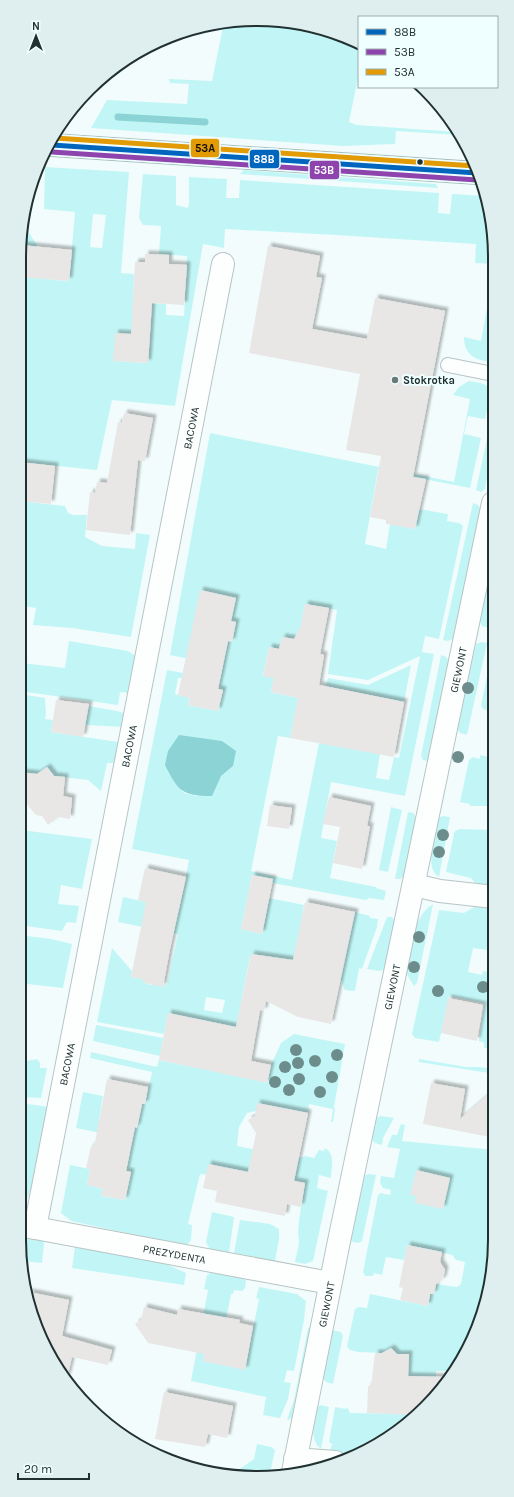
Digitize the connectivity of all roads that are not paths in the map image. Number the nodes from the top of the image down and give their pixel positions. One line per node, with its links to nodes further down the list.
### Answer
1 (55, 145): 2 (main road)
2 (472, 173)
3 (223, 264): 9 (street, BACOWA)
4 (448, 365): 5 (lane)
5 (488, 373)
6 (488, 553): 7 (street, GIEWONT)
7 (414, 885): 8 (street); 10 (street, GIEWONT)
8 (488, 896)
9 (27, 1226): 10 (street, PREZYDENTA)
10 (330, 1283): 12 (street, GIEWONT)
11 (315, 1463): 12 (street)
12 (294, 1465)

